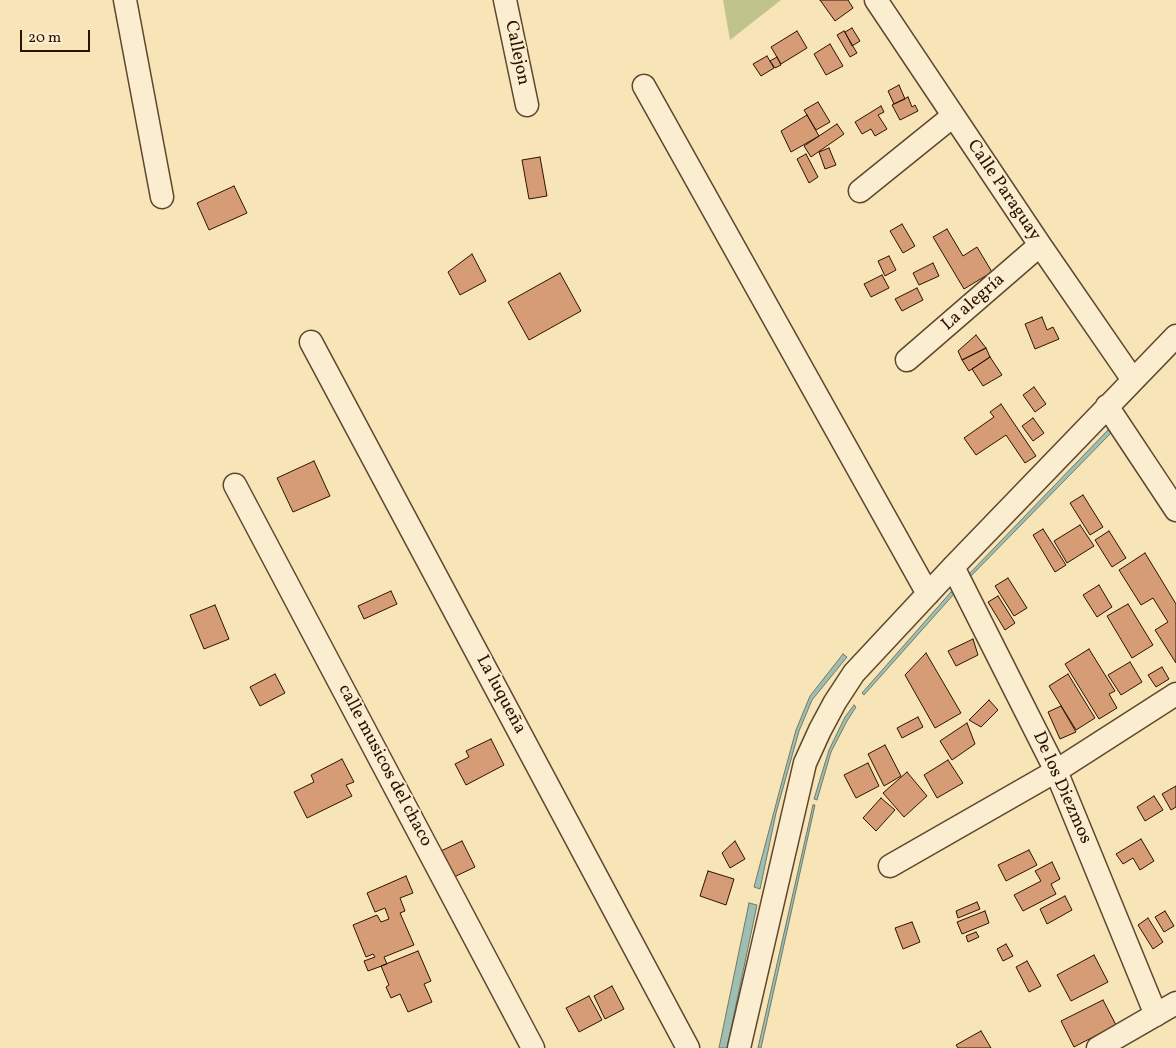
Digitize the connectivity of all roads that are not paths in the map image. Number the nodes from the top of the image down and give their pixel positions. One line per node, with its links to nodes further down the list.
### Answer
1 (125, 0): 8 (street)
2 (505, 0): 5 (street, Callejon)
3 (876, 0): 6 (street, Calle Paraguay)
4 (644, 86): 18 (street)
5 (527, 105)
6 (953, 116): 7 (street); 9 (street, Calle Paraguay)
7 (860, 191)
8 (162, 197)
9 (1040, 246): 12 (street, La alegría); 13 (street, Calle Paraguay)
10 (1176, 336): 13 (street)
11 (312, 342): 25 (street, La luqueña)
12 (907, 360)
13 (1133, 380): 14 (street)
14 (1107, 406): 16 (street); 17 (street)
15 (235, 485): 24 (street, calle musicos del chaco)
16 (1176, 510)
17 (953, 567): 18 (street); 20 (street, De los Diezmos)
18 (928, 594): 26 (street)
19 (1176, 694): 20 (street)
20 (1056, 771): 21 (street); 23 (street, De los Diezmos)
21 (890, 866)
22 (1176, 1003): 23 (street)
23 (1156, 1015): 27 (street)
24 (533, 1048)
25 (688, 1048)
26 (739, 1048)
27 (1098, 1048)

